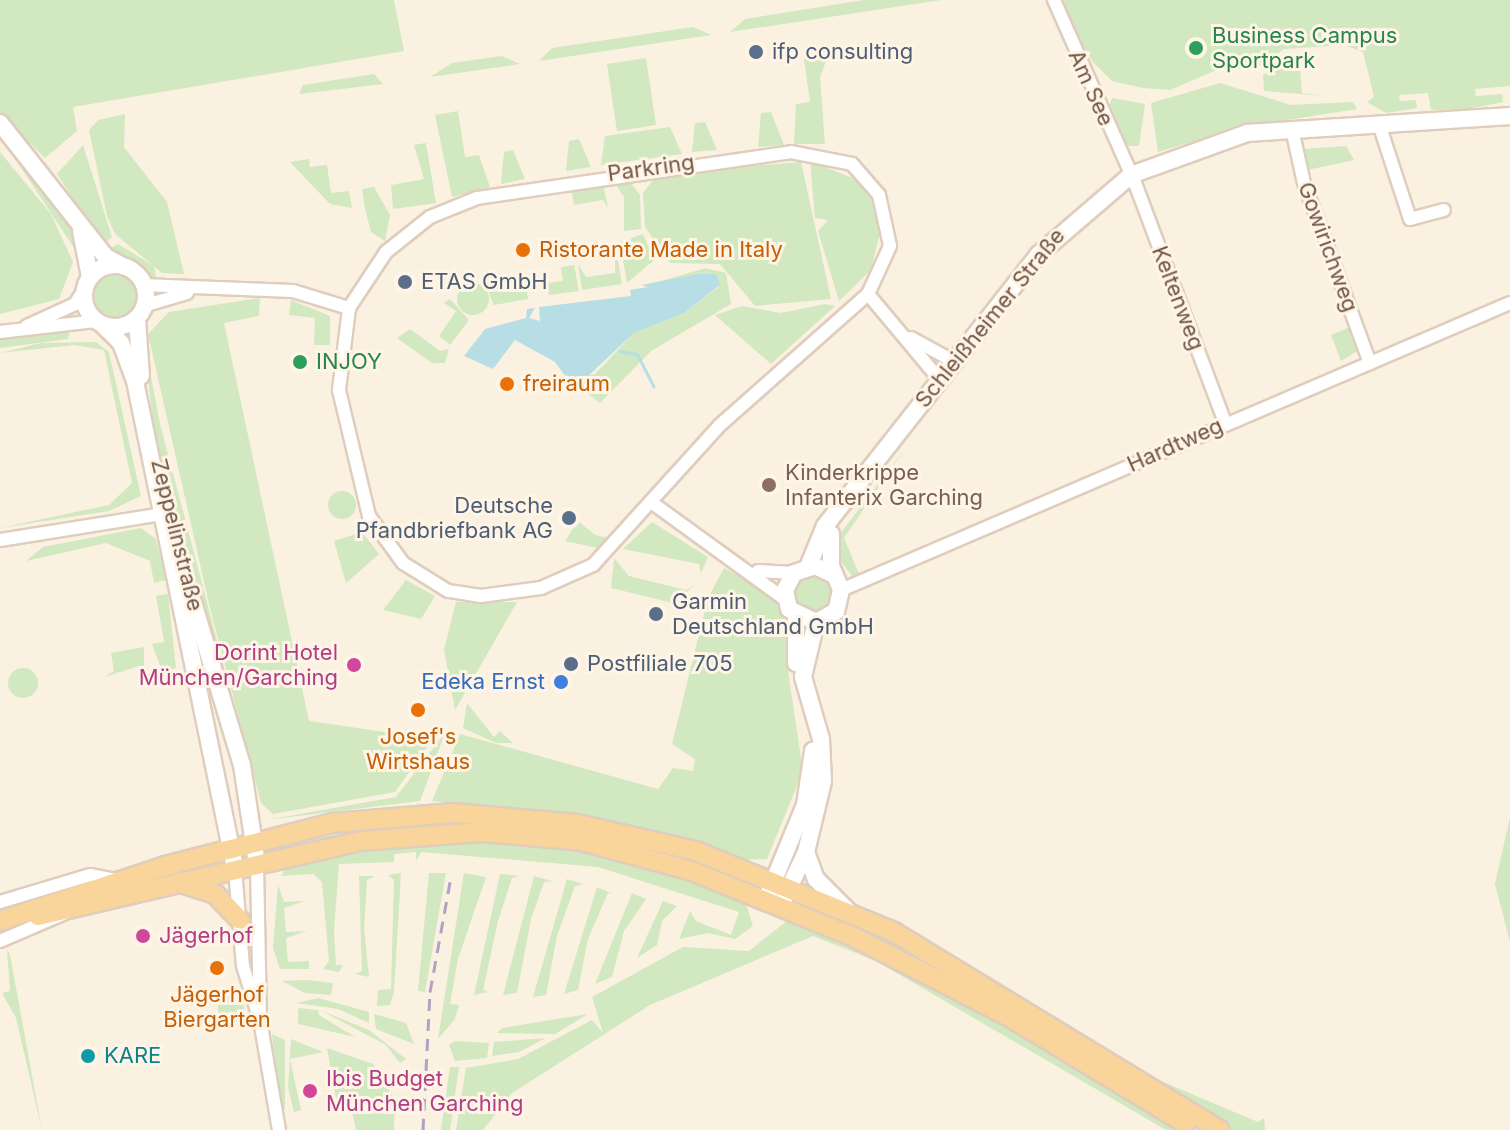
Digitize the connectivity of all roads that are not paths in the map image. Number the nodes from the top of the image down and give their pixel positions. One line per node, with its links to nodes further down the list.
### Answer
1 (1054, 0): 6 (street, Am See)
2 (1510, 116): 4 (street, Schleißheimer Straße)
3 (0, 123): 8 (street)
4 (1379, 124): 5 (street, Schleißheimer Straße); 7 (street)
5 (1292, 129): 6 (street, Schleißheimer Straße); 22 (street, Gowirichweg)
6 (1131, 175): 21 (street, Schleißheimer Straße); 24 (street, Keltenweg)
7 (1444, 210)
8 (78, 222): 9 (street); 10 (street)
9 (121, 265): 10 (street); 11 (street)
10 (88, 282): 17 (street); 18 (street)
11 (142, 285): 12 (street); 16 (street)
12 (194, 291): 15 (street); 16 (street)
13 (868, 294): 15 (street, Parkring); 20 (street); 25 (street, Parkring)
14 (1510, 303): 22 (street, Hardtweg)
15 (349, 308): 25 (street, Parkring)
16 (140, 312): 17 (street); 26 (street, Zeppelinstraße)
17 (100, 323): 18 (street); 26 (street, Zeppelinstraße)
18 (24, 328): 19 (street)
19 (0, 332)
20 (911, 338): 21 (street); 23 (street)
21 (953, 361): 23 (street, Schleißheimer Straße)
22 (1370, 363): 24 (street, Hardtweg)
23 (939, 379): 27 (street, Schleißheimer Straße)
24 (1225, 422): 31 (street, Hardtweg)
25 (651, 502): 29 (street)
26 (167, 513): 28 (street, Zeppelinstraße); 35 (street, Zeppelinstraße); 36 (street, Zeppelinstraße)
27 (834, 518): 30 (street, Schleißheimer Straße); 31 (street)
28 (0, 540)
29 (752, 570): 30 (street); 32 (street)
30 (801, 570): 31 (street); 32 (street, Schleißheimer Straße)
31 (838, 582): 34 (street)
32 (786, 600): 33 (street)
33 (796, 616): 34 (street); 44 (street)
34 (816, 622): 39 (street)
35 (197, 670): 36 (street); 38 (street, Zeppelinstraße)
36 (213, 678): 37 (street, Zeppelinstraße)
37 (255, 841): 38 (main road); 40 (street); 44 (main road)
38 (232, 847): 41 (street); 42 (main road)
39 (806, 852): 44 (street); 48 (street)
40 (257, 864): 41 (main road); 46 (main road); 51 (street)
41 (235, 869): 43 (main road); 49 (street)
42 (116, 880): 45 (street); 47 (main road)
43 (178, 882): 47 (main road); 49 (main road)
44 (782, 883): 46 (street); 48 (main road)
45 (0, 902)
46 (773, 903): 53 (main road)
47 (74, 907): 50 (street)
48 (849, 912): 54 (main road)
49 (240, 920): 51 (street)
50 (0, 941)
51 (260, 1020): 52 (street)
52 (279, 1130)
53 (1197, 1130)
54 (1220, 1130)

